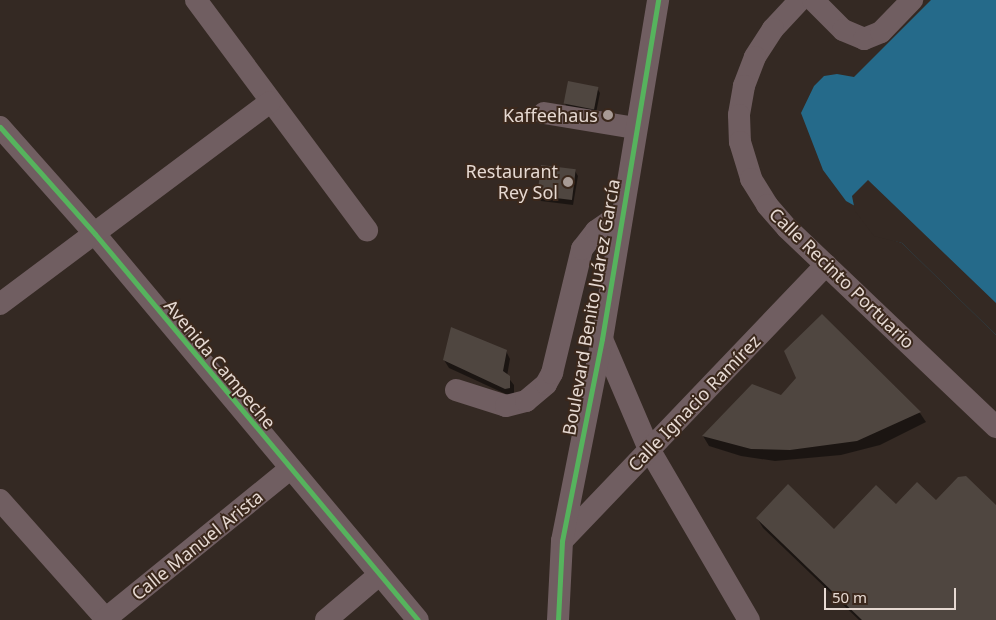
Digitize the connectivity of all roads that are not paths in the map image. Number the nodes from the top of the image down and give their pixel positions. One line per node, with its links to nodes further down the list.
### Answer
1 (196, 0): 6 (street)
2 (658, 0): 9 (street, Boulevard Benito Juárez García)
3 (800, 0): 13 (street, Calle Recinto Portuario)
4 (813, 0): 5 (street)
5 (912, 0)
6 (270, 102): 11 (street); 12 (street)
7 (544, 112): 9 (street)
8 (0, 127): 12 (street, Avenida Campeche)
9 (636, 128): 10 (street, Boulevard Benito Juárez García)
10 (622, 213): 15 (street, Boulevard Benito Juárez García); 16 (street)
11 (367, 230)
12 (95, 234): 14 (street); 19 (street, Avenida Campeche)
13 (826, 265): 17 (street, Calle Recinto Portuario); 18 (street, Calle Ignacio Ramírez)
14 (0, 304)
15 (602, 339): 18 (street); 21 (street, Boulevard Benito Juárez García)
16 (456, 390)
17 (996, 427)
18 (649, 449): 21 (street, Calle Ignacio Ramírez); 27 (street)
19 (290, 469): 22 (street, Avenida Campeche); 23 (street, Calle Manuel Arista)
20 (0, 500): 23 (street)
21 (562, 541): 26 (street, Boulevard Benito Juárez García)
22 (379, 575): 24 (street); 25 (street, Avenida Campeche)
23 (106, 620)
24 (326, 620)
25 (418, 620)
26 (558, 620)
27 (749, 620)

